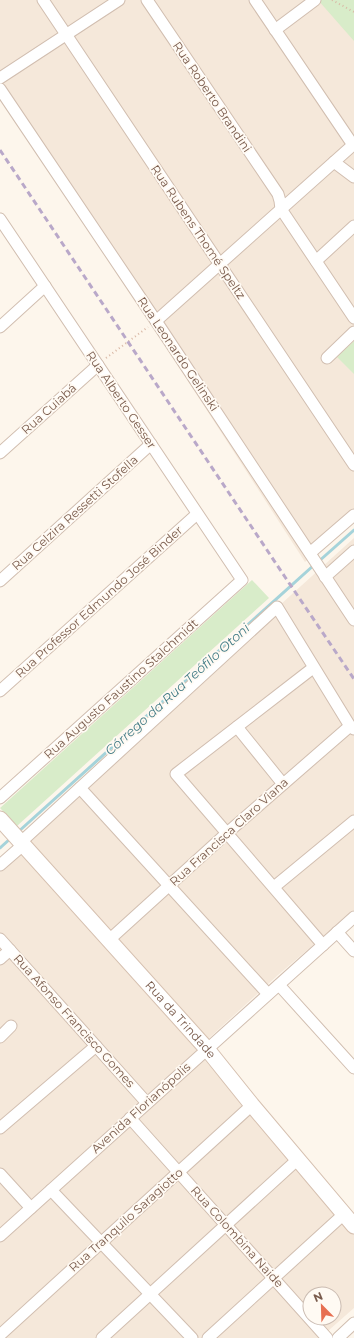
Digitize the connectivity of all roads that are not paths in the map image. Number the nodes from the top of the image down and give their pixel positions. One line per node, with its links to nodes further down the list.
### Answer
1 (42, 0): 7 (street, Rua Rubens Thomé Speltz)
2 (119, 0): 7 (street)
3 (147, 0): 13 (street, Rua Roberto Brandini)
4 (255, 0): 6 (street)
5 (315, 0): 6 (street)
6 (275, 30): 10 (street)
7 (66, 35): 8 (street); 19 (street, Rua Rubens Thomé Speltz)
8 (0, 78)
9 (0, 89): 22 (street, Rua Leonardo Gelinski)
10 (353, 145): 11 (street)
11 (334, 162): 12 (street); 14 (street)
12 (354, 177)
13 (278, 194): 14 (street); 15 (street, Rua Roberto Brandini)
14 (297, 195): 15 (street)
15 (281, 210): 18 (street, Rua Roberto Brandini); 19 (street)
16 (0, 220): 20 (street, Rua Alberto Gesser)
17 (354, 226): 18 (street)
18 (316, 261): 21 (street, Rua Roberto Brandini)
19 (220, 264): 22 (street); 29 (street, Rua Rubens Thomé Speltz)
20 (45, 286): 23 (street); 26 (street, Rua Alberto Gesser)
21 (354, 318)
22 (156, 321): 33 (street, Rua Leonardo Gelinski)
23 (0, 327)
24 (354, 332): 25 (street)
25 (327, 358)
26 (98, 365): 27 (street, Rua Alberto Gesser); 28 (street, Rua Cuiabá)
27 (151, 444): 30 (street, Rua Alberto Gesser); 36 (street, Rua Celzira Ressetti Stofella)
28 (0, 453)
29 (354, 465)
30 (197, 514): 35 (street, Rua Alberto Gesser); 39 (street, Rua Professor Edmundo José Binder)
31 (354, 514): 33 (street)
32 (354, 551): 34 (street)
33 (312, 556): 34 (street, Rua Leonardo Gelinski)
34 (324, 575): 37 (street, Rua Leonardo Gelinski)
35 (242, 580): 44 (street, Rua Augusto Faustino Stalchmidt)
36 (0, 581)
37 (354, 620)
38 (314, 668): 40 (street); 41 (street); 43 (street)
39 (0, 691)
40 (237, 728): 42 (street); 47 (street)
41 (352, 728): 42 (street, Rua Francisca Claro Viana)
42 (283, 784): 47 (street, Rua Francisca Claro Viana)
43 (80, 788): 48 (street); 50 (street)
44 (0, 798)
45 (354, 821): 51 (street)
46 (2, 824): 48 (main road, Rua da Trindade)
47 (227, 833): 50 (street, Rua Francisca Claro Viana); 51 (street)
48 (22, 843): 49 (street); 55 (main road, Rua da Trindade)
49 (0, 865)
50 (169, 885): 55 (street, Rua Francisca Claro Viana); 61 (street)
51 (274, 887): 56 (street)
52 (354, 917): 53 (street, Avenida Florianópolis)
53 (337, 932): 56 (street, Avenida Florianópolis); 58 (street)
54 (0, 939): 57 (street, Rua Afonso Francisco Gomes)
55 (109, 940): 65 (main road, Rua da Trindade)
56 (323, 945): 60 (street, Avenida Florianópolis)
57 (10, 950): 59 (street); 64 (street, Rua Afonso Francisco Gomes)
58 (354, 951)
59 (0, 959)
60 (279, 985): 61 (street, Avenida Florianópolis); 66 (street)
61 (268, 994): 65 (street, Avenida Florianópolis)
62 (11, 1026): 63 (street)
63 (0, 1037)
64 (96, 1046): 67 (street, Rua Afonso Francisco Gomes); 70 (street)
65 (207, 1049): 67 (street, Avenida Florianópolis); 68 (main road, Rua da Trindade)
66 (354, 1068)
67 (147, 1103): 69 (street, Avenida Florianópolis)
68 (252, 1105): 71 (main road, Rua da Trindade); 72 (street, Rua Tranquilo Saragiotto)
69 (130, 1118): 72 (street, Rua Colombina Naide); 74 (street, Avenida Florianópolis)
70 (0, 1128)
71 (297, 1160): 76 (main road, Rua da Trindade); 77 (street)
72 (179, 1172): 77 (street, Rua Colombina Naide); 80 (street, Rua Tranquilo Saragiotto)
73 (0, 1174): 75 (street)
74 (51, 1190): 75 (street, Avenida Florianópolis); 80 (street)
75 (30, 1208): 79 (street, Avenida Florianópolis)
76 (344, 1214): 78 (main road, Rua da Trindade); 81 (street)
77 (226, 1225): 81 (street, Rua Colombina Naide); 82 (street)
78 (354, 1226)
79 (0, 1236)
80 (101, 1243): 82 (street); 84 (street, Rua Tranquilo Saragiotto)
81 (274, 1278): 87 (street); 88 (street, Rua Colombina Naide)
82 (150, 1294): 85 (street); 86 (street)
83 (354, 1323): 89 (street)
84 (0, 1335)
85 (102, 1338)
86 (192, 1338)
87 (208, 1338)
88 (327, 1338)
89 (338, 1338)

